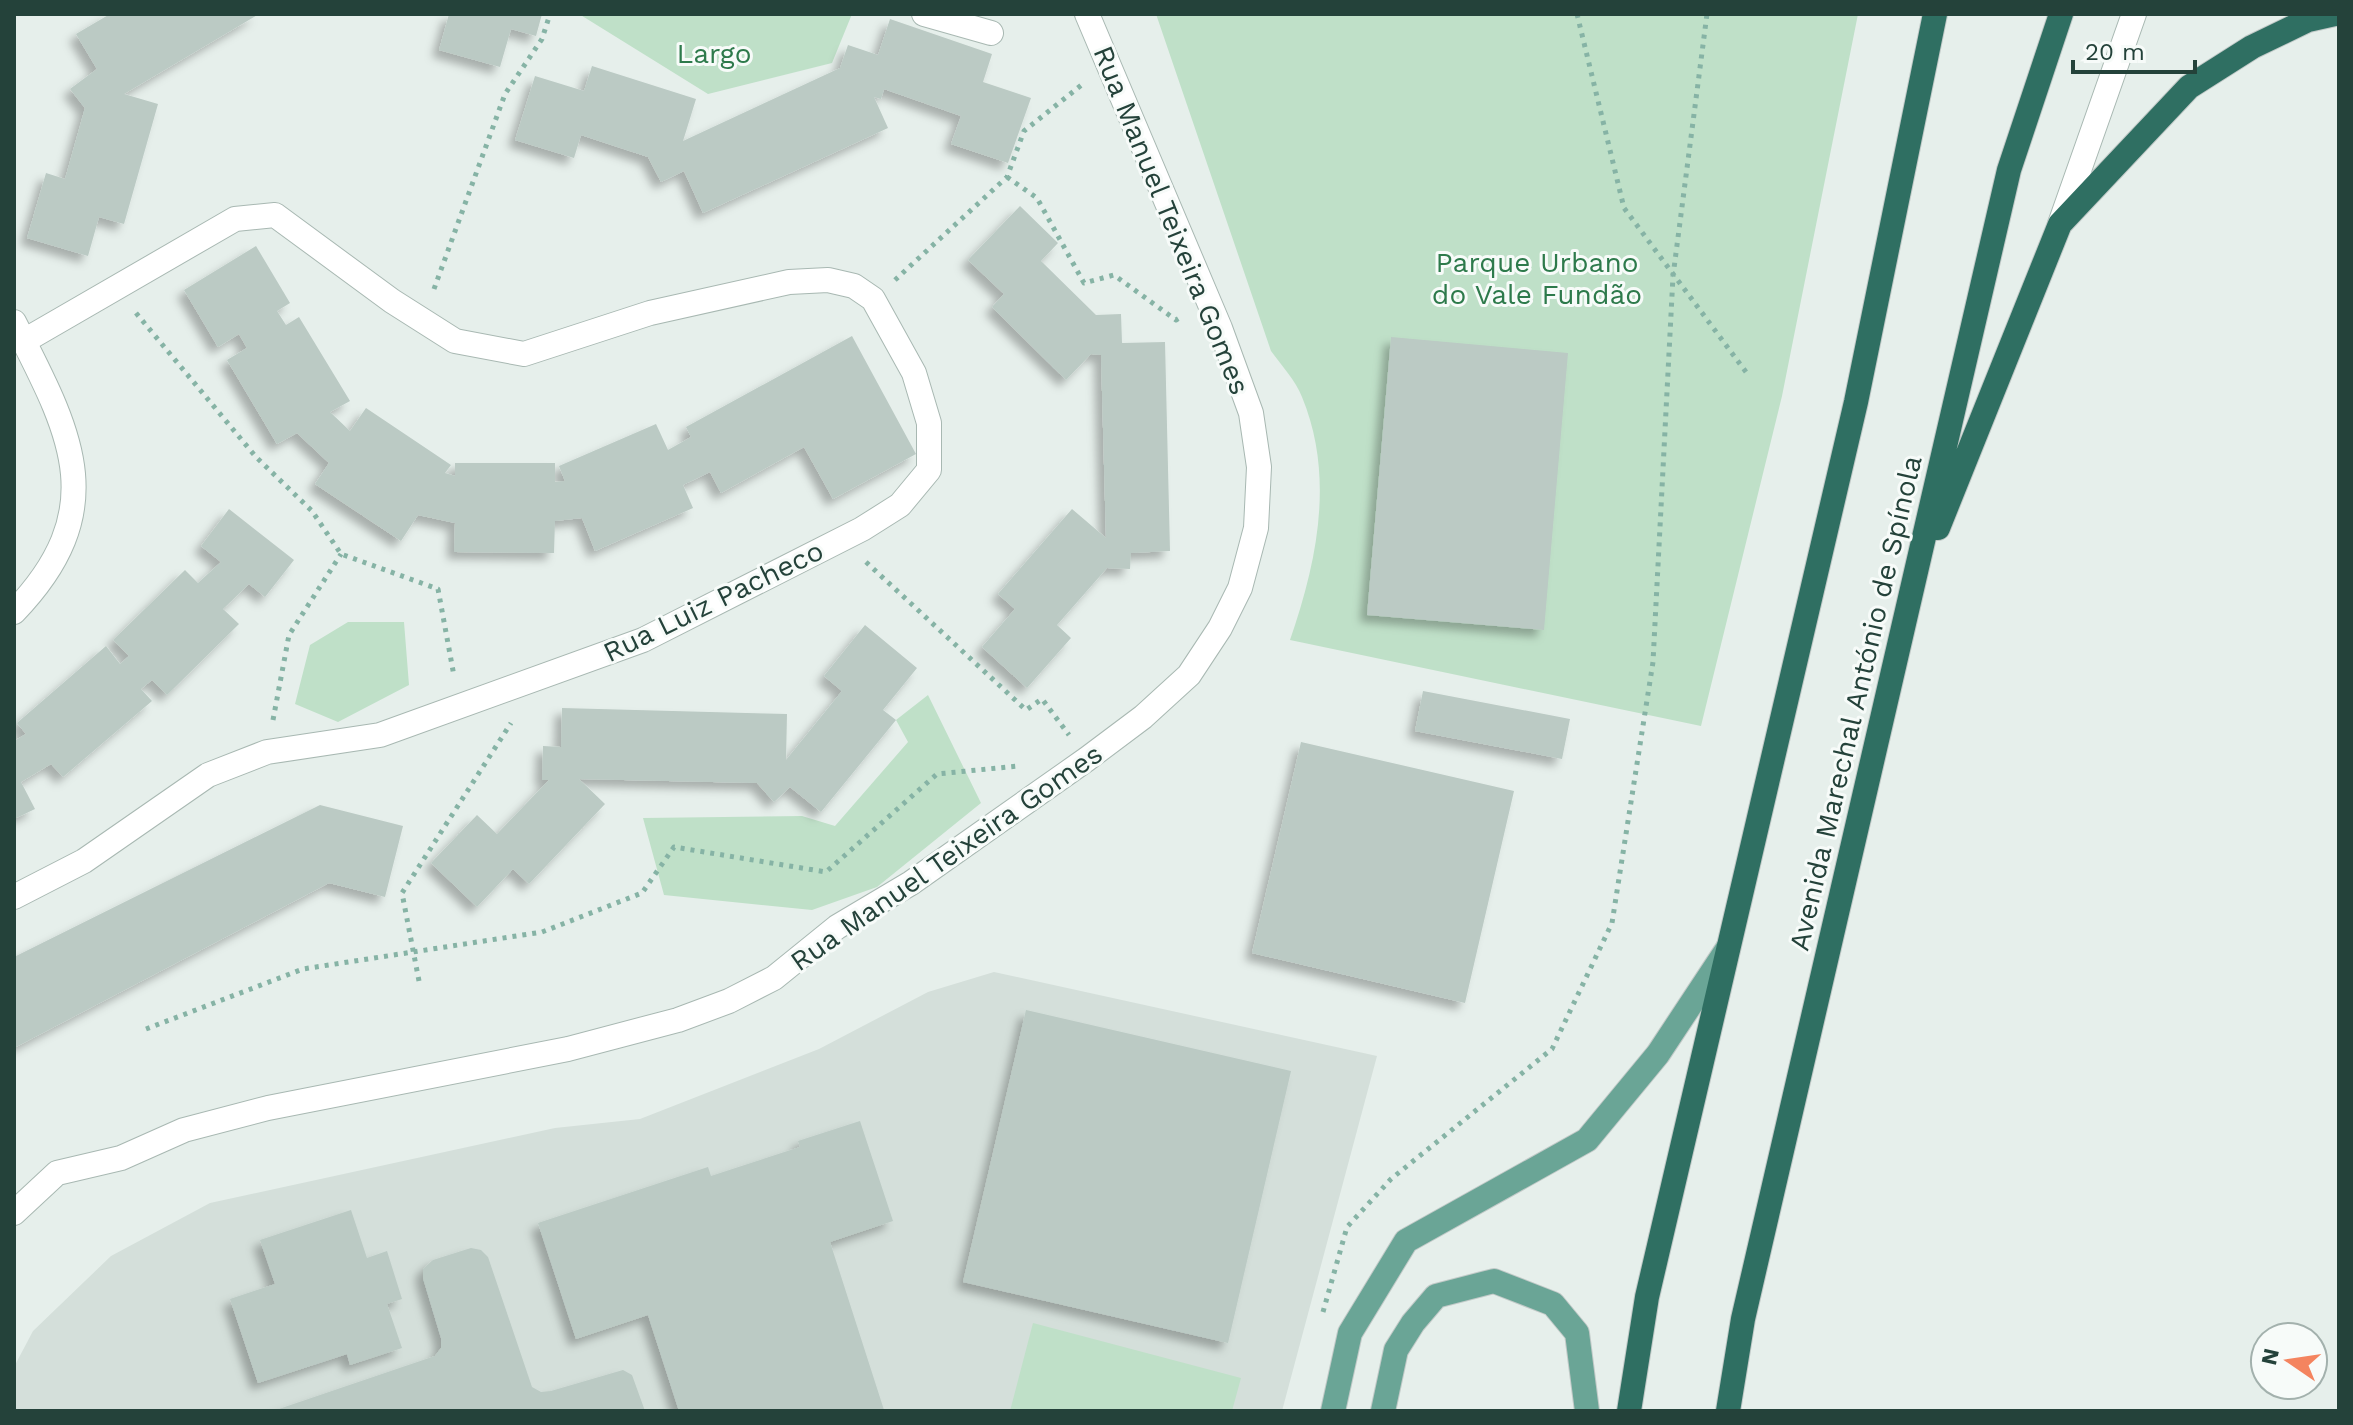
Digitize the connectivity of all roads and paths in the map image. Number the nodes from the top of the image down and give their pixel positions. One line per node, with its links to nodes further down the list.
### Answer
1 (550, 14): 18 (path)
2 (924, 14): 10 (street)
3 (1087, 14): 11 (street, Rua Manuel Teixeira Gomes)
4 (1577, 14): 14 (path)
5 (1707, 14): 14 (path)
6 (1935, 14): 31 (highway)
7 (2061, 14): 23 (highway, Avenida Marechal António de Spínola)
8 (2134, 14): 13 (street)
9 (2335, 14): 13 (highway)
10 (991, 33)
11 (1109, 62): 12 (path); 17 (street, Rua Manuel Teixeira Gomes)
12 (1007, 177): 16 (path); 17 (path)
13 (2060, 224): 23 (highway)
14 (1673, 276): 20 (path); 36 (path)
15 (115, 288): 18 (street); 19 (street); 22 (path)
16 (873, 299): 18 (street); 21 (street, Rua Luiz Pacheco)
17 (1210, 302): 28 (street, Rua Manuel Teixeira Gomes)
18 (422, 320)
19 (19, 332): 24 (street)
20 (1746, 372)
21 (842, 539): 25 (street, Rua Luiz Pacheco); 28 (path)
22 (341, 554): 26 (path); 27 (path)
23 (1909, 601): 41 (highway, Avenida Marechal António de Spínola)
24 (14, 612)
25 (540, 679): 26 (street, Rua Luiz Pacheco); 32 (path)
26 (460, 705): 27 (street, Rua Luiz Pacheco)
27 (267, 752): 30 (street, Rua Luiz Pacheco)
28 (1087, 759): 35 (street, Rua Manuel Teixeira Gomes)
29 (1027, 765): 32 (path)
30 (14, 897)
31 (1729, 946): 37 (main road); 40 (highway)
32 (413, 952): 33 (path); 34 (path)
33 (419, 981)
34 (146, 1029)
35 (14, 1213)
36 (1320, 1327)
37 (1333, 1411)
38 (1383, 1411): 39 (main road)
39 (1587, 1411)
40 (1629, 1411)
41 (1728, 1411)

